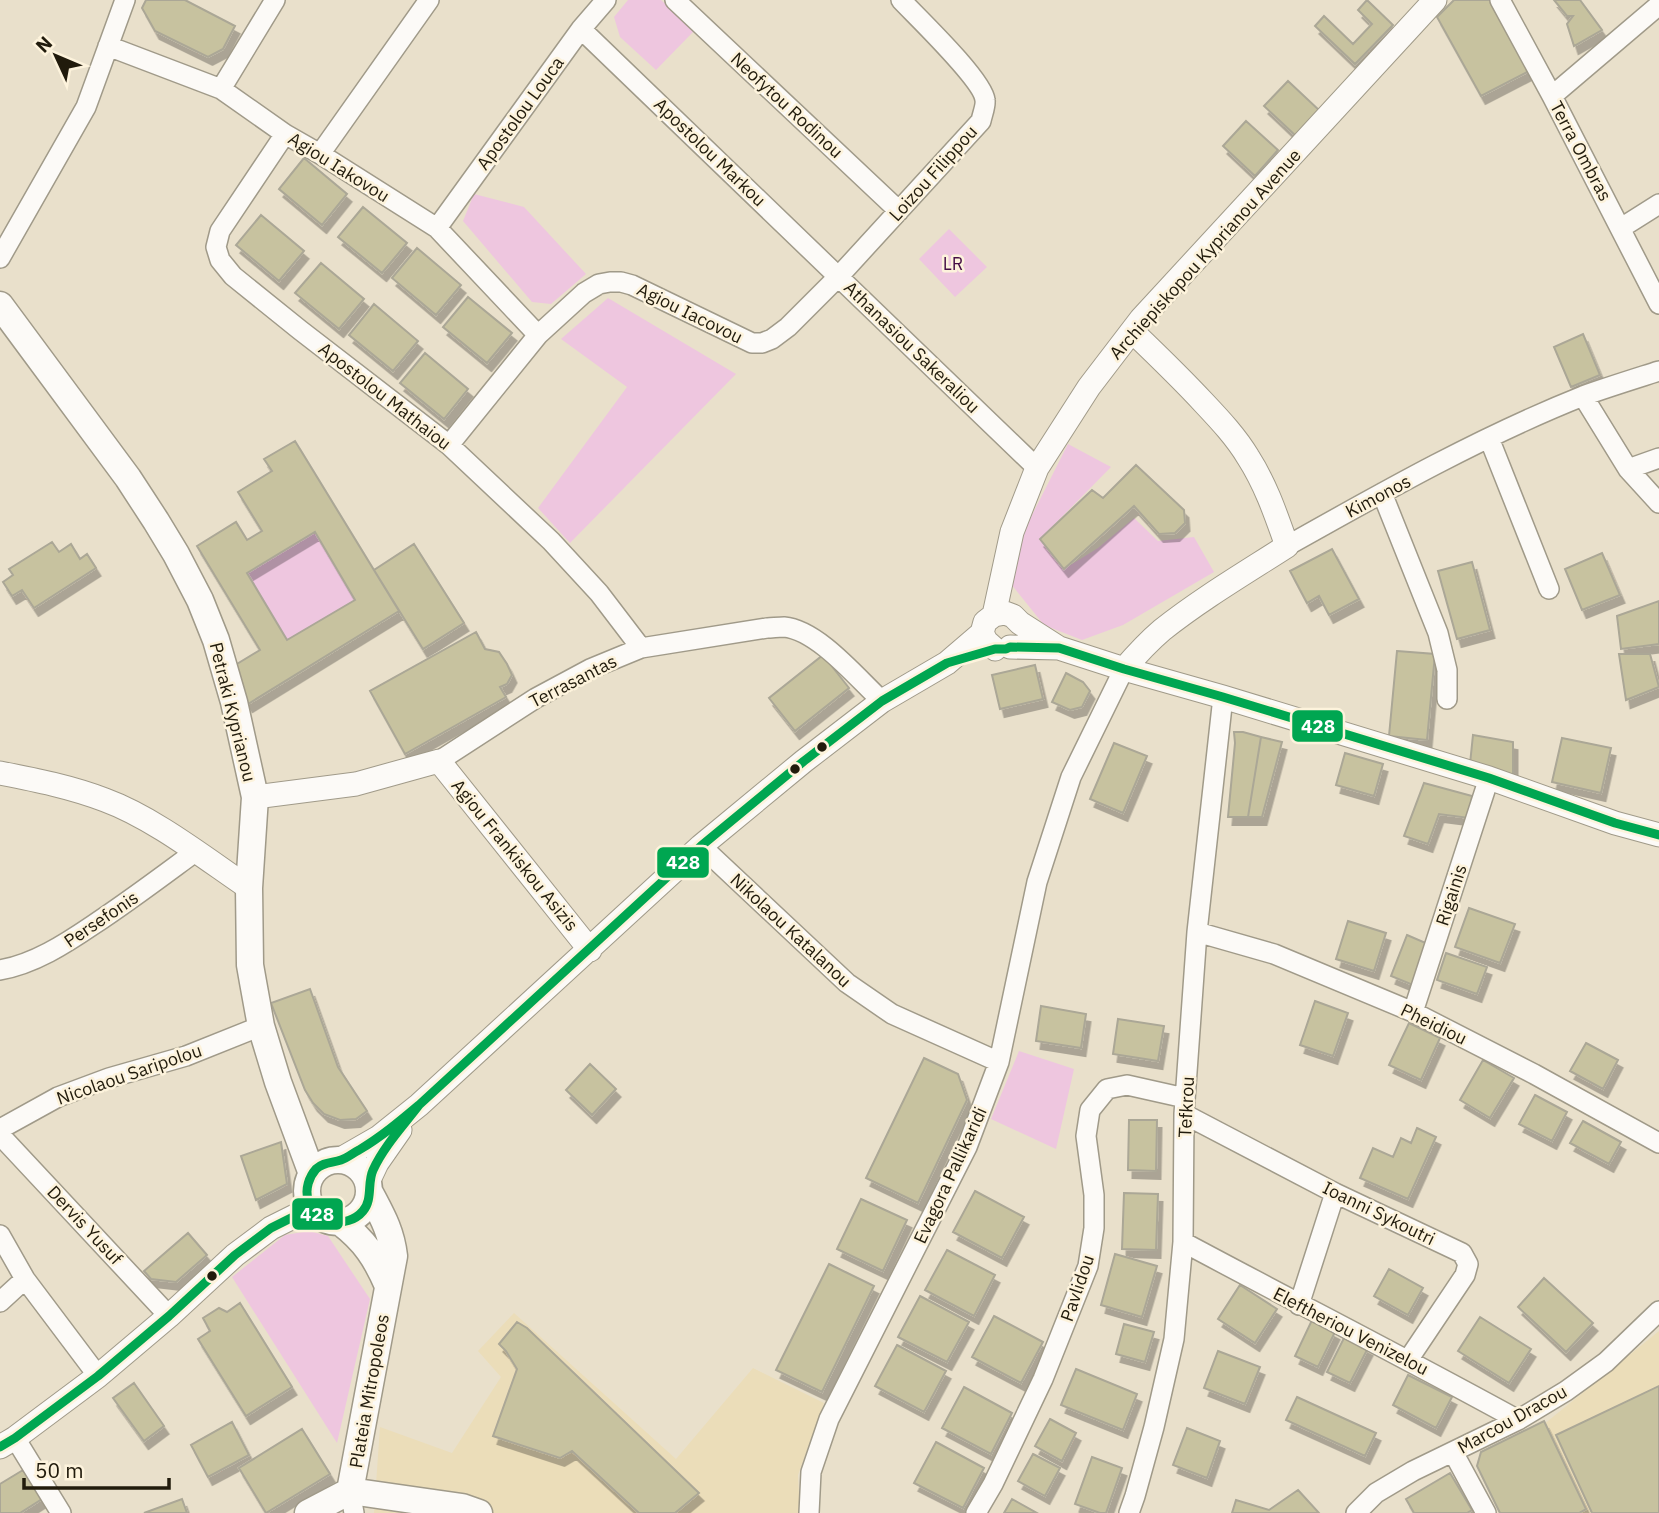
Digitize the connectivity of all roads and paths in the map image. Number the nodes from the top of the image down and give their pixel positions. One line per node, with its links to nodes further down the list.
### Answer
1 (125, 0): 11 (street)
2 (275, 0): 12 (street)
3 (429, 0): 15 (street)
4 (606, 0): 10 (street, Apostolou Louca)
5 (675, 0): 17 (street, Neofytou Rodinou)
6 (901, 0): 17 (street, Loizou Filippou)
7 (1435, 0): 25 (street, Archiepiskopou Kyprianou Avenue)
8 (1500, 0): 13 (street, Terra Ombras)
9 (1659, 5): 13 (street)
10 (581, 29): 19 (street, Apostolou Louca); 21 (street, Apostolou Markou)
11 (108, 46): 12 (street, Agiou Iakovou); 20 (street)
12 (221, 89): 14 (street, Agiou Iakovou)
13 (1552, 96): 18 (street, Terra Ombras)
14 (285, 134): 15 (street, Agiou Iakovou); 30 (street, Apostolou Mathaiou)
15 (320, 153): 19 (street, Agiou Iakovou)
16 (1659, 204): 18 (street)
17 (899, 211): 21 (street, Loizou Filippou)
18 (1621, 228): 22 (street, Terra Ombras)
19 (437, 229): 26 (street, Agiou Iakovou)
20 (0, 258)
21 (839, 276): 24 (street, Athanasiou Sakeraliou); 32 (street, Athanasiou Sakeraliou)
22 (1659, 304)
23 (0, 305): 48 (main road, Petraki Kyprianou)
24 (788, 327): 26 (street, Agiou Iacovou)
25 (1132, 331): 32 (street, Archiepiskopou Kyprianou Avenue); 36 (street)
26 (538, 335): 30 (street, Agiou Iacovou)
27 (1659, 370): 28 (street, Kimonos)
28 (1583, 396): 29 (street, Kimonos); 33 (street)
29 (1489, 438): 34 (street, Kimonos); 37 (street)
30 (449, 445): 39 (street, Apostolou Mathaiou)
31 (1659, 458): 33 (street)
32 (1037, 468): 38 (street, Archiepiskopou Kyprianou Avenue)
33 (1628, 469): 35 (street)
34 (1382, 492): 36 (street, Kimonos); 43 (street)
35 (1659, 503)
36 (1287, 545): 41 (street, Kimonos)
37 (1549, 589)
38 (995, 636): 40 (street); 40 (street); 44 (street)
39 (641, 648): 44 (street, Terrasantas); 45 (street, Terrasantas)
40 (1059, 648): 41 (street)
41 (1124, 669): 42 (street); 58 (street, Evagora Pallikaridi)
42 (1223, 697): 47 (street); 53 (street, Tefkrou)
43 (1447, 699)
44 (881, 701): 50 (street)
45 (439, 761): 48 (street, Terrasantas); 54 (street, Agiou Frankiskou Asizis)
46 (0, 773): 51 (street)
47 (1489, 778): 49 (street); 56 (street, Rigainis)
48 (255, 797): 52 (main road, Petraki Kyprianou)
49 (1659, 835)
50 (701, 846): 54 (street); 58 (street, Nikolaou Katalanou)
51 (195, 852): 52 (street); 55 (street, Persefonis)
52 (249, 888): 57 (main road, Petraki Kyprianou)
53 (1198, 932): 56 (street, Pheidiou); 60 (street, Tefkrou)
54 (590, 950): 59 (street)
55 (0, 971)
56 (1413, 1012): 63 (street, Pheidiou)
57 (261, 1026): 61 (street, Nicolaou Saripolou); 65 (main road, Petraki Kyprianou)
58 (999, 1062): 87 (street, Evagora Pallikaridi)
59 (419, 1105): 64 (street); 66 (street)
60 (1184, 1106): 67 (street, Ioanni Sykoutri); 71 (street, Tefkrou); 88 (street, Pavlidou)
61 (0, 1129)
62 (0, 1135): 77 (street, Dervis Yusuf)
63 (1659, 1143)
64 (340, 1160): 65 (main road); 66 (main road)
65 (312, 1174): 68 (main road)
66 (369, 1186): 69 (main road); 73 (main road, Plateia Mitropoleos)
67 (1335, 1193): 75 (street); 78 (street, Ioanni Sykoutri)
68 (312, 1208): 69 (main road); 77 (street)
69 (340, 1222): 73 (main road)
70 (0, 1235): 72 (street)
71 (1183, 1242): 75 (street, Eleftheriou Venizelou); 89 (street, Tefkrou)
72 (25, 1279): 74 (street); 79 (street)
73 (388, 1286): 83 (main road, Plateia Mitropoleos)
74 (0, 1302)
75 (1299, 1305): 78 (street, Eleftheriou Venizelou)
76 (1659, 1311): 80 (street, Marcou Dracou)
77 (169, 1316): 79 (street)
78 (1408, 1360): 80 (street, Eleftheriou Venizelou)
79 (98, 1376): 81 (street)
80 (1518, 1420): 82 (street, Marcou Dracou)
81 (7, 1443): 84 (street)
82 (1453, 1452): 90 (street, Marcou Dracou); 91 (street)
83 (352, 1502): 85 (main road, Plateia Mitropoleos); 86 (main road)
84 (61, 1513)
85 (308, 1513)
86 (479, 1513)
87 (809, 1513)
88 (976, 1513)
89 (1129, 1513)
90 (1356, 1513)
91 (1486, 1513)

